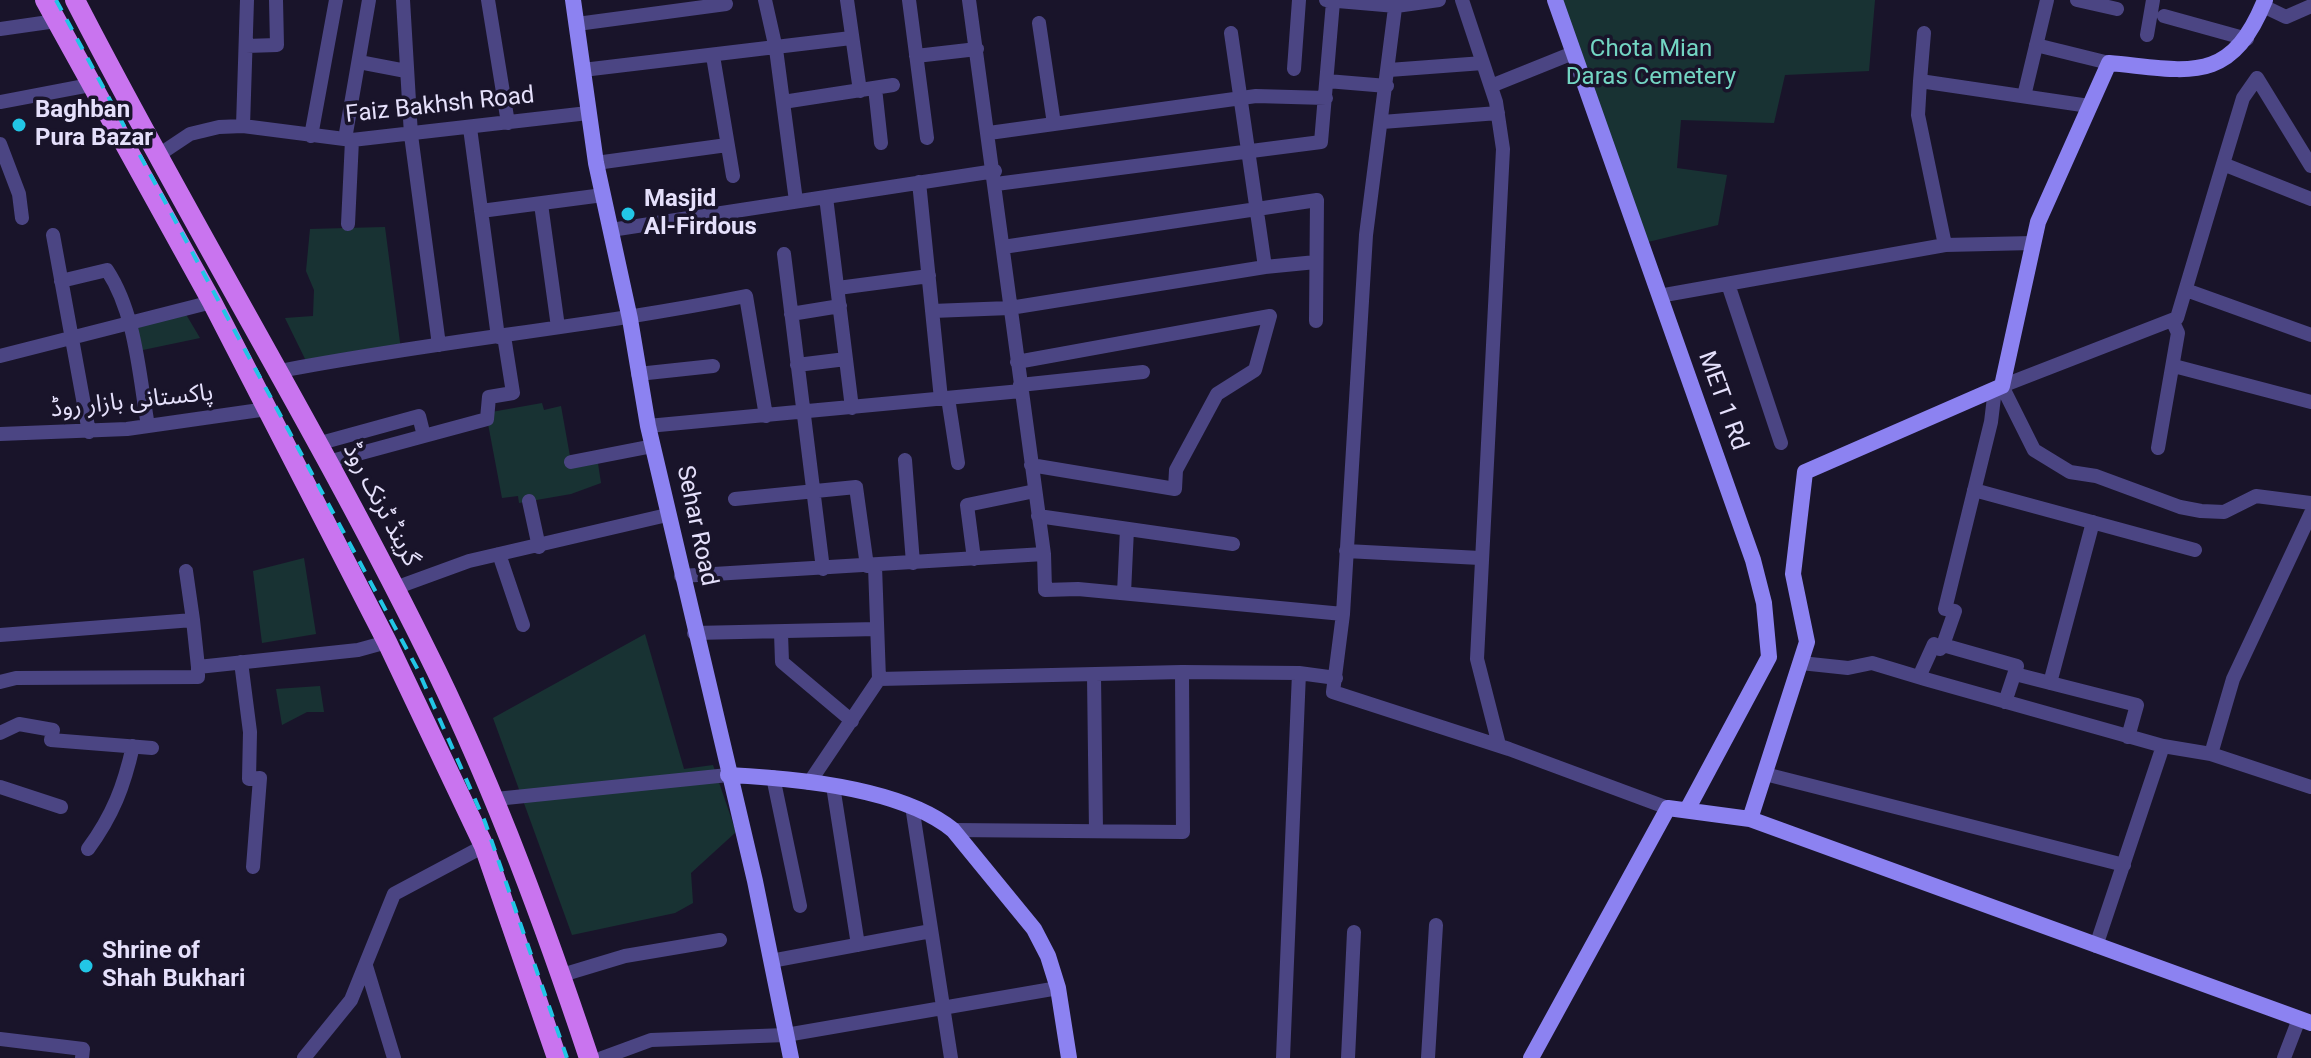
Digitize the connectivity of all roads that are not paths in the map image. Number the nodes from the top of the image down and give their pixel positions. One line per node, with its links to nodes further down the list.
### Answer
1 (45, 0): 28 (main road)
2 (75, 0): 80 (main road, گرینڈ ٹرنک روڈ)
3 (247, 0): 38 (street)
4 (276, 0): 38 (street)
5 (336, 0): 73 (street)
6 (369, 0): 44 (street)
7 (403, 0): 50 (street)
8 (488, 0): 67 (street)
9 (573, 0): 30 (street, Sehar Road)
10 (765, 0): 39 (street)
11 (847, 0): 35 (street)
12 (909, 0): 43 (street)
13 (969, 0): 40 (street)
14 (1299, 0): 47 (street)
15 (1439, 0): 22 (street)
16 (1462, 0): 45 (street)
17 (1555, 0): 41 (street, MET 1 Rd)
18 (2047, 0): 37 (street)
19 (2077, 0): 26 (street)
20 (2153, 0): 34 (street)
21 (1330, 1): 22 (street); 51 (street)
22 (1396, 3): 49 (street)
23 (2264, 3): 25 (street); 36 (street)
24 (726, 4): 30 (street)
25 (2311, 6)
26 (2117, 9)
27 (2164, 16): 36 (street)
28 (56, 21): 31 (street); 53 (main road)
29 (1039, 23): 68 (street)
30 (577, 24): 48 (street, Sehar Road)
31 (0, 29)
32 (1231, 33): 59 (street)
33 (1924, 33): 52 (street)
34 (2147, 35)
35 (851, 38): 39 (street); 57 (street)
36 (2247, 39): 46 (street)
37 (2036, 45): 46 (street); 58 (street)
38 (246, 46): 69 (street)
39 (776, 49): 42 (street); 62 (street)
40 (977, 49): 43 (street); 71 (street)
41 (1573, 53): 56 (street); 109 (street, MET 1 Rd)
42 (713, 56): 48 (street); 78 (street)
43 (916, 56): 74 (street)
44 (359, 62): 50 (street); 75 (street)
45 (1483, 63): 49 (street); 56 (street)
46 (2109, 63): 63 (street)
47 (1294, 69)
48 (583, 70): 64 (street, Sehar Road)
49 (1389, 70): 55 (street)
50 (406, 71): 72 (street)
51 (1327, 81): 55 (street); 60 (street)
52 (1920, 81): 58 (street); 99 (street)
53 (90, 85): 61 (street); 110 (main road)
54 (893, 85): 57 (street)
55 (1387, 86): 66 (street)
56 (1491, 86): 65 (street)
57 (867, 89): 62 (street); 76 (street)
58 (2024, 96): 63 (street)
59 (1243, 98): 60 (street); 68 (street); 79 (street)
60 (1326, 98): 79 (street)
61 (0, 102)
62 (783, 102): 90 (street)
63 (2089, 106): 98 (street)
64 (588, 113): 67 (street, Faiz Bakhsh Road); 81 (street, Sehar Road)
65 (1498, 113): 66 (street); 172 (street)
66 (1382, 122): 169 (street)
67 (508, 123): 70 (street, Faiz Bakhsh Road)
68 (1054, 124): 71 (street)
69 (243, 126): 73 (street, Faiz Bakhsh Road); 80 (street, Faiz Bakhsh Road)
70 (470, 128): 72 (street, Faiz Bakhsh Road); 93 (street)
71 (989, 133): 85 (street)
72 (411, 135): 75 (street, Faiz Bakhsh Road); 123 (street)
73 (311, 136): 75 (street, Faiz Bakhsh Road)
74 (927, 138)
75 (348, 140): 95 (street)
76 (881, 143)
77 (0, 144): 94 (street)
78 (727, 145): 81 (street); 84 (street)
79 (1250, 149): 85 (street); 92 (street)
80 (160, 154): 130 (main road, گرینڈ ٹرنک روڈ)
81 (596, 163): 87 (street, Sehar Road)
82 (2223, 164): 83 (street); 89 (street); 108 (street)
83 (2311, 166)
84 (733, 176)
85 (995, 178): 86 (street); 100 (street)
86 (919, 182): 88 (street); 104 (street)
87 (603, 195): 91 (street); 96 (street, Sehar Road)
88 (826, 197): 90 (street); 107 (street)
89 (2311, 199)
90 (796, 201): 96 (street)
91 (541, 204): 93 (street); 119 (street)
92 (1257, 208): 100 (street); 102 (street); 103 (street)
93 (481, 211): 121 (street)
94 (22, 218)
95 (348, 224)
96 (611, 230): 115 (street, Sehar Road)
97 (53, 235): 105 (street)
98 (2033, 243): 99 (street); 133 (street)
99 (1945, 245): 106 (street)
100 (1003, 247): 112 (street)
101 (784, 254): 114 (street)
102 (1316, 262): 103 (street); 118 (street)
103 (1265, 267): 112 (street)
104 (929, 276): 107 (street); 113 (street)
105 (61, 281): 117 (street); 122 (street)
106 (1728, 284): 109 (street); 146 (street)
107 (838, 288): 111 (street)
108 (2186, 290): 116 (street); 120 (street)
109 (1659, 296): 222 (street, MET 1 Rd)
110 (212, 302): 117 (street); 138 (main road)
111 (840, 306): 114 (street); 125 (street)
112 (1010, 308): 113 (street); 126 (street)
113 (932, 311): 135 (street)
114 (791, 314): 127 (street)
115 (630, 319): 119 (street); 132 (street, Sehar Road); 140 (street)
116 (2172, 320): 129 (street); 133 (street)
117 (129, 321): 122 (street); 141 (street)
118 (1316, 321)
119 (558, 327): 121 (street)
120 (2311, 335)
121 (501, 336): 123 (street); 145 (street)
122 (71, 338): 124 (street); 143 (street)
123 (439, 345): 130 (street)
124 (0, 356)
125 (846, 359): 127 (street); 137 (street)
126 (1017, 362): 134 (street); 154 (street)
127 (797, 365): 139 (street)
128 (713, 366): 132 (street)
129 (2174, 366): 136 (street); 149 (street)
130 (280, 371): 147 (main road, گرینڈ ٹرنک روڈ)
131 (1143, 372): 134 (street)
132 (638, 374): 142 (street, Sehar Road)
133 (1998, 387): 155 (street); 160 (street); 191 (street)
134 (1021, 388): 135 (street); 154 (street)
135 (945, 399): 137 (street); 153 (street)
136 (2311, 402)
137 (852, 408): 139 (street)
138 (267, 409): 141 (street, پاکستانی بازار روڈ); 188 (main road)
139 (803, 413): 140 (street); 157 (street)
140 (766, 416): 142 (street)
141 (148, 426): 143 (street, پاکستانی بازار روڈ)
142 (648, 426): 148 (street, Sehar Road)
143 (89, 432): 144 (street, پاکستانی بازار روڈ)
144 (0, 434)
145 (424, 436): 147 (street); 151 (street)
146 (1781, 443)
147 (317, 444): 151 (main road, گرینڈ ٹرنک روڈ)
148 (653, 446): 152 (street); 162 (street, Sehar Road)
149 (2158, 448)
150 (905, 460): 174 (street)
151 (328, 462): 179 (main road, گرینڈ ٹرنک روڈ)
152 (571, 462)
153 (958, 463)
154 (1031, 465): 156 (street)
155 (1974, 490): 164 (street); 189 (street)
156 (1035, 491): 163 (street); 173 (street)
157 (814, 493): 158 (street); 175 (street); 176 (street)
158 (735, 499)
159 (529, 501): 167 (street)
160 (2311, 503)
161 (2311, 513): 210 (street)
162 (667, 515): 167 (street); 178 (street, Sehar Road)
163 (1038, 516): 165 (street); 171 (street)
164 (2093, 522): 168 (street); 201 (street)
165 (1127, 529): 166 (street); 180 (street)
166 (1233, 544)
167 (539, 547): 170 (street)
168 (2195, 550)
169 (1346, 551): 172 (street); 181 (street)
170 (499, 554): 179 (street); 183 (street)
171 (1044, 554): 173 (street); 180 (street)
172 (1480, 558): 206 (street)
173 (974, 559): 174 (street)
174 (913, 563): 175 (street)
175 (871, 566): 176 (street); 184 (street)
176 (823, 569): 178 (street)
177 (186, 571): 182 (street)
178 (681, 576): 185 (street, Sehar Road)
179 (395, 588): 218 (main road, گرینڈ ٹرنک روڈ)
180 (1124, 593): 181 (street)
181 (1343, 614): 198 (street)
182 (193, 620): 187 (street); 192 (street)
183 (523, 625)
184 (877, 629): 186 (street); 199 (street)
185 (694, 633): 186 (street); 212 (street, Sehar Road)
186 (781, 633): 203 (street)
187 (0, 635)
188 (387, 642): 190 (street); 226 (main road)
189 (1943, 645): 195 (street); 197 (street)
190 (241, 662): 192 (street); 229 (street)
191 (1801, 663): 197 (street); 211 (street)
192 (198, 667): 200 (street)
193 (1182, 672): 194 (street); 196 (street); 225 (street)
194 (1299, 673): 198 (street); 254 (street)
195 (2015, 674): 201 (street); 202 (street)
196 (1094, 676): 199 (street); 225 (street)
197 (1919, 677): 202 (street)
198 (1336, 678): 206 (street)
199 (879, 679): 203 (street)
200 (0, 682)
201 (2050, 683): 205 (street)
202 (2005, 702): 205 (street)
203 (852, 721): 214 (street)
204 (0, 733): 207 (street)
205 (2128, 737): 208 (street)
206 (1499, 745): 221 (street)
207 (133, 746): 209 (street); 227 (street)
208 (2163, 746): 210 (street); 228 (street)
209 (152, 748)
210 (2211, 754): 217 (street)
211 (1765, 774): 223 (street); 228 (street)
212 (728, 775): 213 (street); 218 (street); 237 (street, Sehar Road)
213 (773, 777): 214 (street); 230 (street)
214 (809, 783): 215 (street)
215 (833, 786): 219 (street); 235 (street)
216 (0, 787): 220 (street)
217 (2311, 787)
218 (496, 799): 239 (main road, گرینڈ ٹرنک روڈ)
219 (912, 806): 224 (street); 232 (street)
220 (61, 807)
221 (1668, 808): 222 (street); 257 (street)
222 (1687, 810): 223 (street)
223 (1750, 819): 236 (street)
224 (953, 830): 225 (street); 240 (street)
225 (1096, 831)
226 (484, 846): 238 (street); 248 (main road)
227 (88, 849)
228 (2124, 865): 236 (street)
229 (253, 867)
230 (800, 906)
231 (1436, 925): 256 (street)
232 (931, 931): 235 (street); 241 (street)
233 (1354, 932): 255 (street)
234 (720, 940): 239 (street)
235 (858, 945): 237 (street)
236 (2096, 946): 242 (street)
237 (771, 961): 243 (street, Sehar Road)
238 (366, 966): 246 (street); 247 (street)
239 (562, 975): 249 (main road, گرینڈ ٹرنک روڈ)
240 (1058, 988): 241 (street); 253 (street)
241 (942, 1006): 243 (street); 252 (street)
242 (2305, 1021): 258 (street)
243 (786, 1035): 250 (street); 251 (street, Sehar Road)
244 (0, 1039): 245 (street)
245 (82, 1058)
246 (304, 1058)
247 (394, 1058)
248 (557, 1058)
249 (589, 1058)
250 (602, 1058)
251 (791, 1058)
252 (951, 1058)
253 (1069, 1058)
254 (1283, 1058)
255 (1348, 1058)
256 (1428, 1058)
257 (1531, 1058)
258 (2284, 1058)

